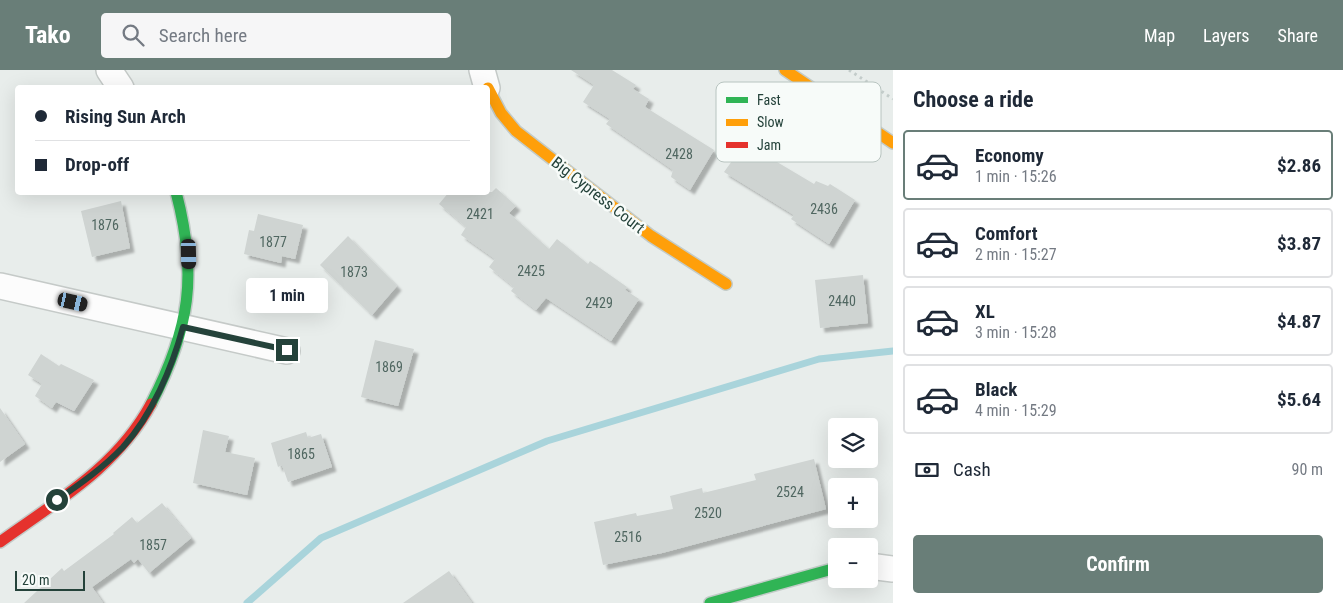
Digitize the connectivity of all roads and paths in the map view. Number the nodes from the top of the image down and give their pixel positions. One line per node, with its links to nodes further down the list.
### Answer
1 (109, 70): 7 (street)
2 (482, 70): 8 (street, Big Cypress Court)
3 (785, 70): 5 (street)
4 (849, 70): 6 (path)
5 (803, 82)
6 (867, 82)
7 (119, 85)
8 (486, 85)
9 (881, 91): 11 (path)
10 (490, 93): 15 (street, Big Cypress Court)
11 (893, 99)
12 (881, 134): 13 (street)
13 (893, 142)
14 (177, 195): 17 (street)
15 (726, 284)
16 (0, 286): 17 (street)
17 (183, 327): 18 (street); 19 (street)
18 (287, 350)
19 (0, 542)
20 (878, 567): 21 (street)
21 (893, 569)
22 (828, 570): 23 (street)
23 (710, 603)

